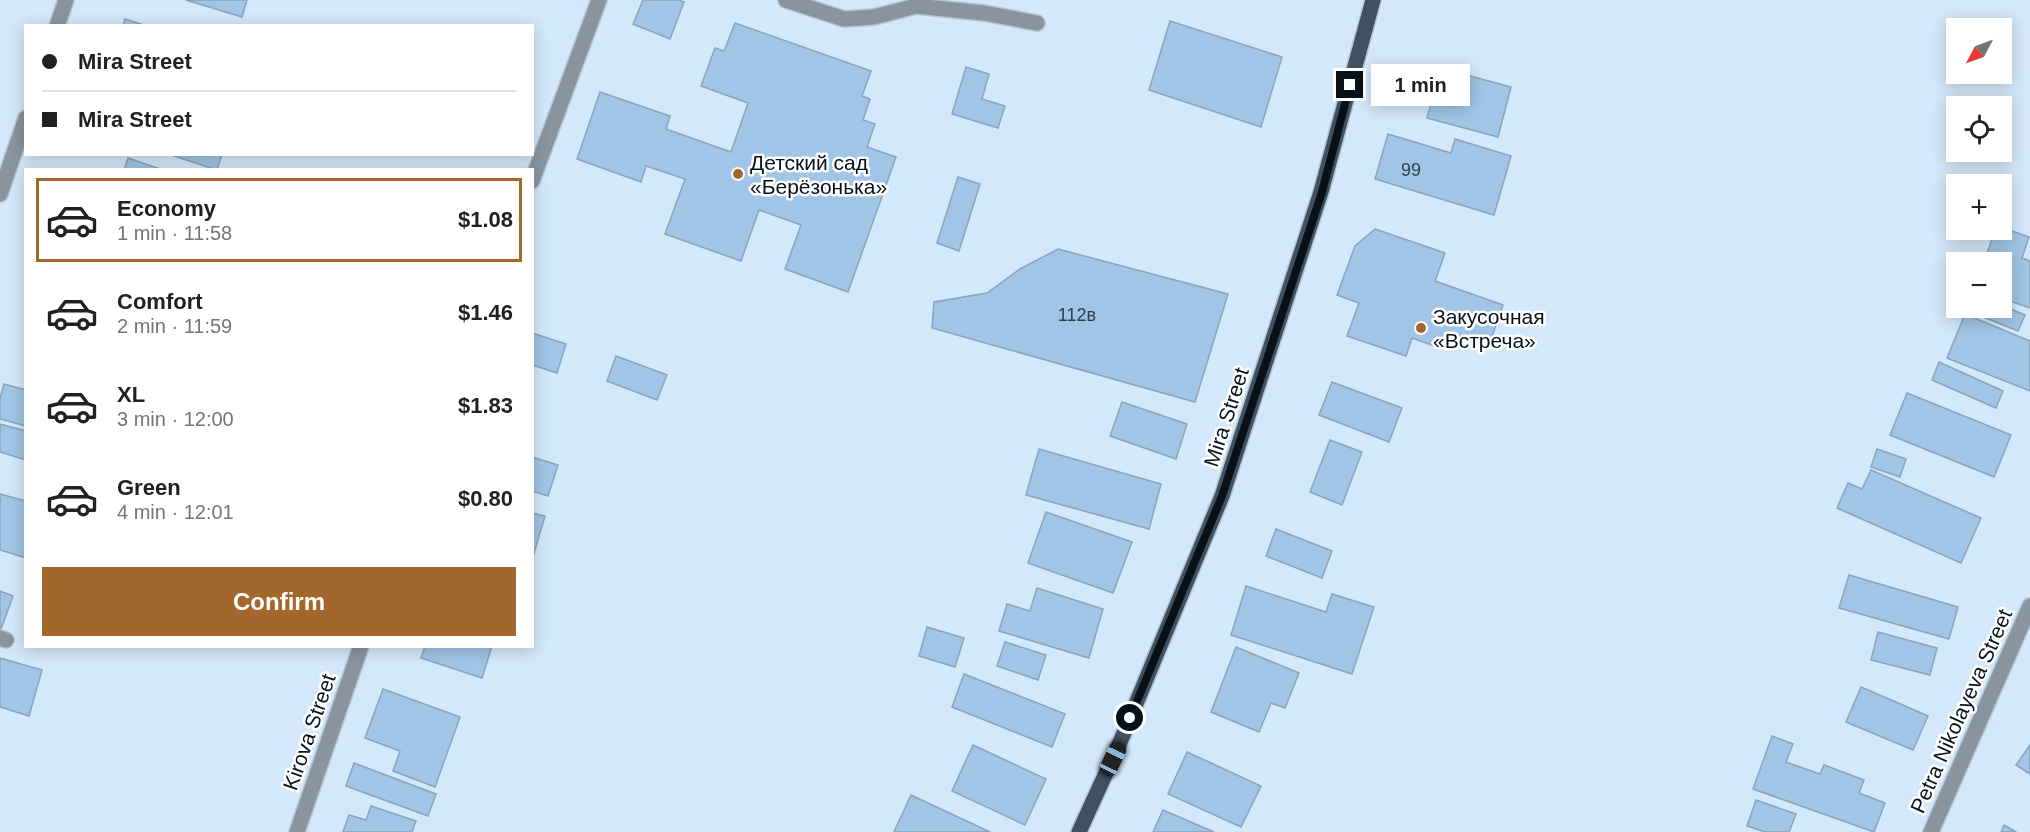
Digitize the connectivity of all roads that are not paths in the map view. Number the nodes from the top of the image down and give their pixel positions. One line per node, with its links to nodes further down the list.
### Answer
1 (66, 0): 6 (street)
2 (599, 0): 8 (street)
3 (786, 0): 5 (street)
4 (1373, 0): 13 (main road, Mira Street)
5 (1037, 23)
6 (58, 24)
7 (24, 124): 9 (street)
8 (534, 176)
9 (0, 194)
10 (2030, 606): 14 (street, Petra Nikolayeva Street)
11 (360, 648): 12 (street, Kirova Street)
12 (297, 832)
13 (1079, 832)
14 (1931, 832)

